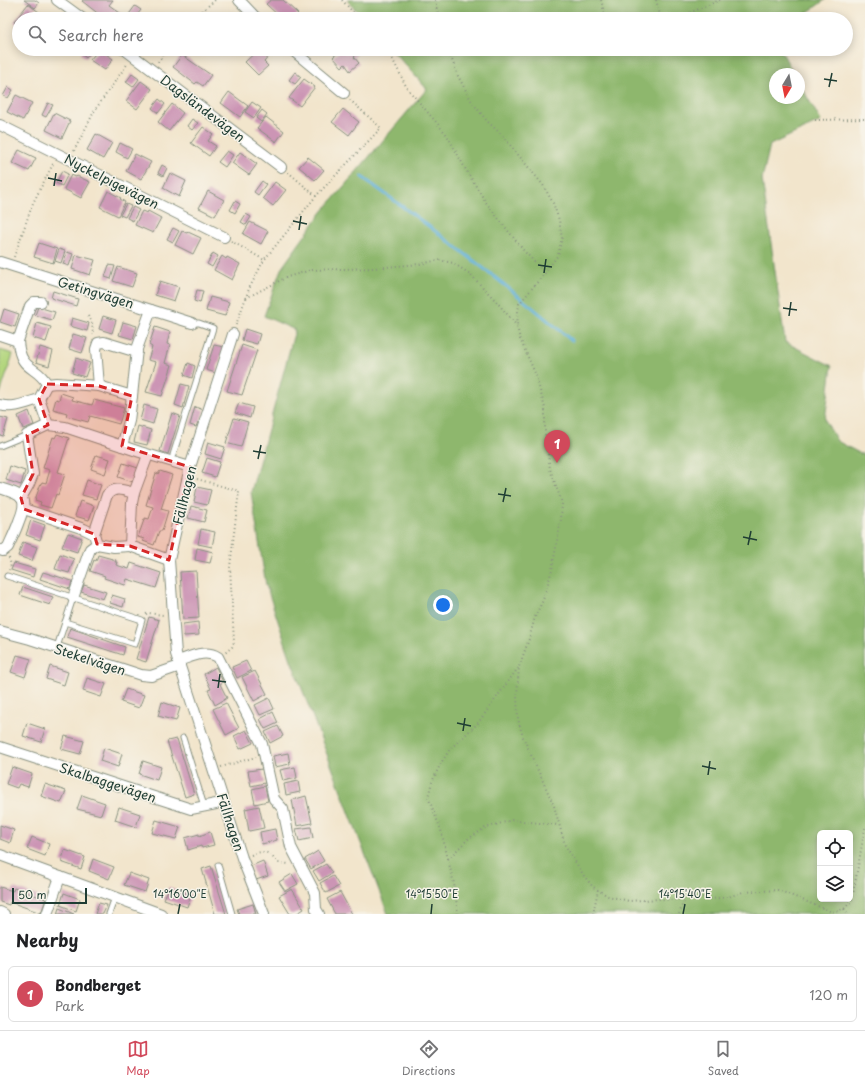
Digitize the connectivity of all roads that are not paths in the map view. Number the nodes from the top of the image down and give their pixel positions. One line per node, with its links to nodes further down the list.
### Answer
1 (57, 0): 3 (street)
2 (239, 0): 4 (street)
3 (73, 12)
4 (250, 12)
5 (133, 56): 9 (street, Dagsländevägen)
6 (299, 56): 7 (street)
7 (344, 93)
8 (0, 125): 10 (street, Nyckelpigevägen)
9 (281, 167)
10 (224, 237)
11 (0, 262): 13 (street, Getingvägen)
12 (41, 302): 17 (street)
13 (151, 310): 14 (street, Getingvägen); 18 (street)
14 (192, 323): 29 (lane)
15 (233, 334): 30 (street, Fällhagen)
16 (0, 335): 17 (street)
17 (18, 341): 19 (street)
18 (137, 352): 20 (street); 21 (street)
19 (47, 384): 20 (street); 22 (street)
20 (99, 386): 21 (street)
21 (132, 396): 27 (street)
22 (39, 399): 23 (street); 24 (street)
23 (0, 405)
24 (48, 426): 25 (street); 27 (street)
25 (27, 435): 26 (lane); 33 (street)
26 (0, 446)
27 (122, 446): 28 (street)
28 (148, 455): 30 (street); 32 (street)
29 (173, 455)
30 (189, 472): 39 (street, Fällhagen)
31 (0, 488): 33 (street)
32 (134, 493): 35 (street); 37 (street)
33 (21, 498): 34 (street)
34 (24, 509): 35 (street); 38 (street)
35 (94, 534): 36 (street)
36 (97, 544): 37 (street); 41 (street)
37 (130, 546): 39 (street)
38 (2, 550)
39 (169, 560): 45 (street, Fällhagen)
40 (7, 576): 41 (lane)
41 (73, 598): 42 (lane); 42 (lane)
42 (65, 622): 44 (lane)
43 (0, 631): 44 (street, Stekelvägen)
44 (57, 647): 45 (street, Stekelvägen)
45 (179, 664): 61 (street, Fällhagen); 62 (street)
46 (183, 738): 49 (lane)
47 (0, 747): 49 (street, Skalbaggevägen)
48 (216, 804): 49 (street, Skalbaggevägen)
49 (204, 806)
50 (0, 855): 52 (street)
51 (218, 864): 60 (lane)
52 (60, 877): 53 (street); 57 (street)
53 (115, 897): 54 (street); 58 (lane)
54 (140, 910): 59 (street)
55 (0, 912): 56 (street)
56 (4, 914)
57 (47, 914)
58 (109, 914)
59 (161, 914)
60 (232, 914)
61 (264, 914)
62 (319, 914)

